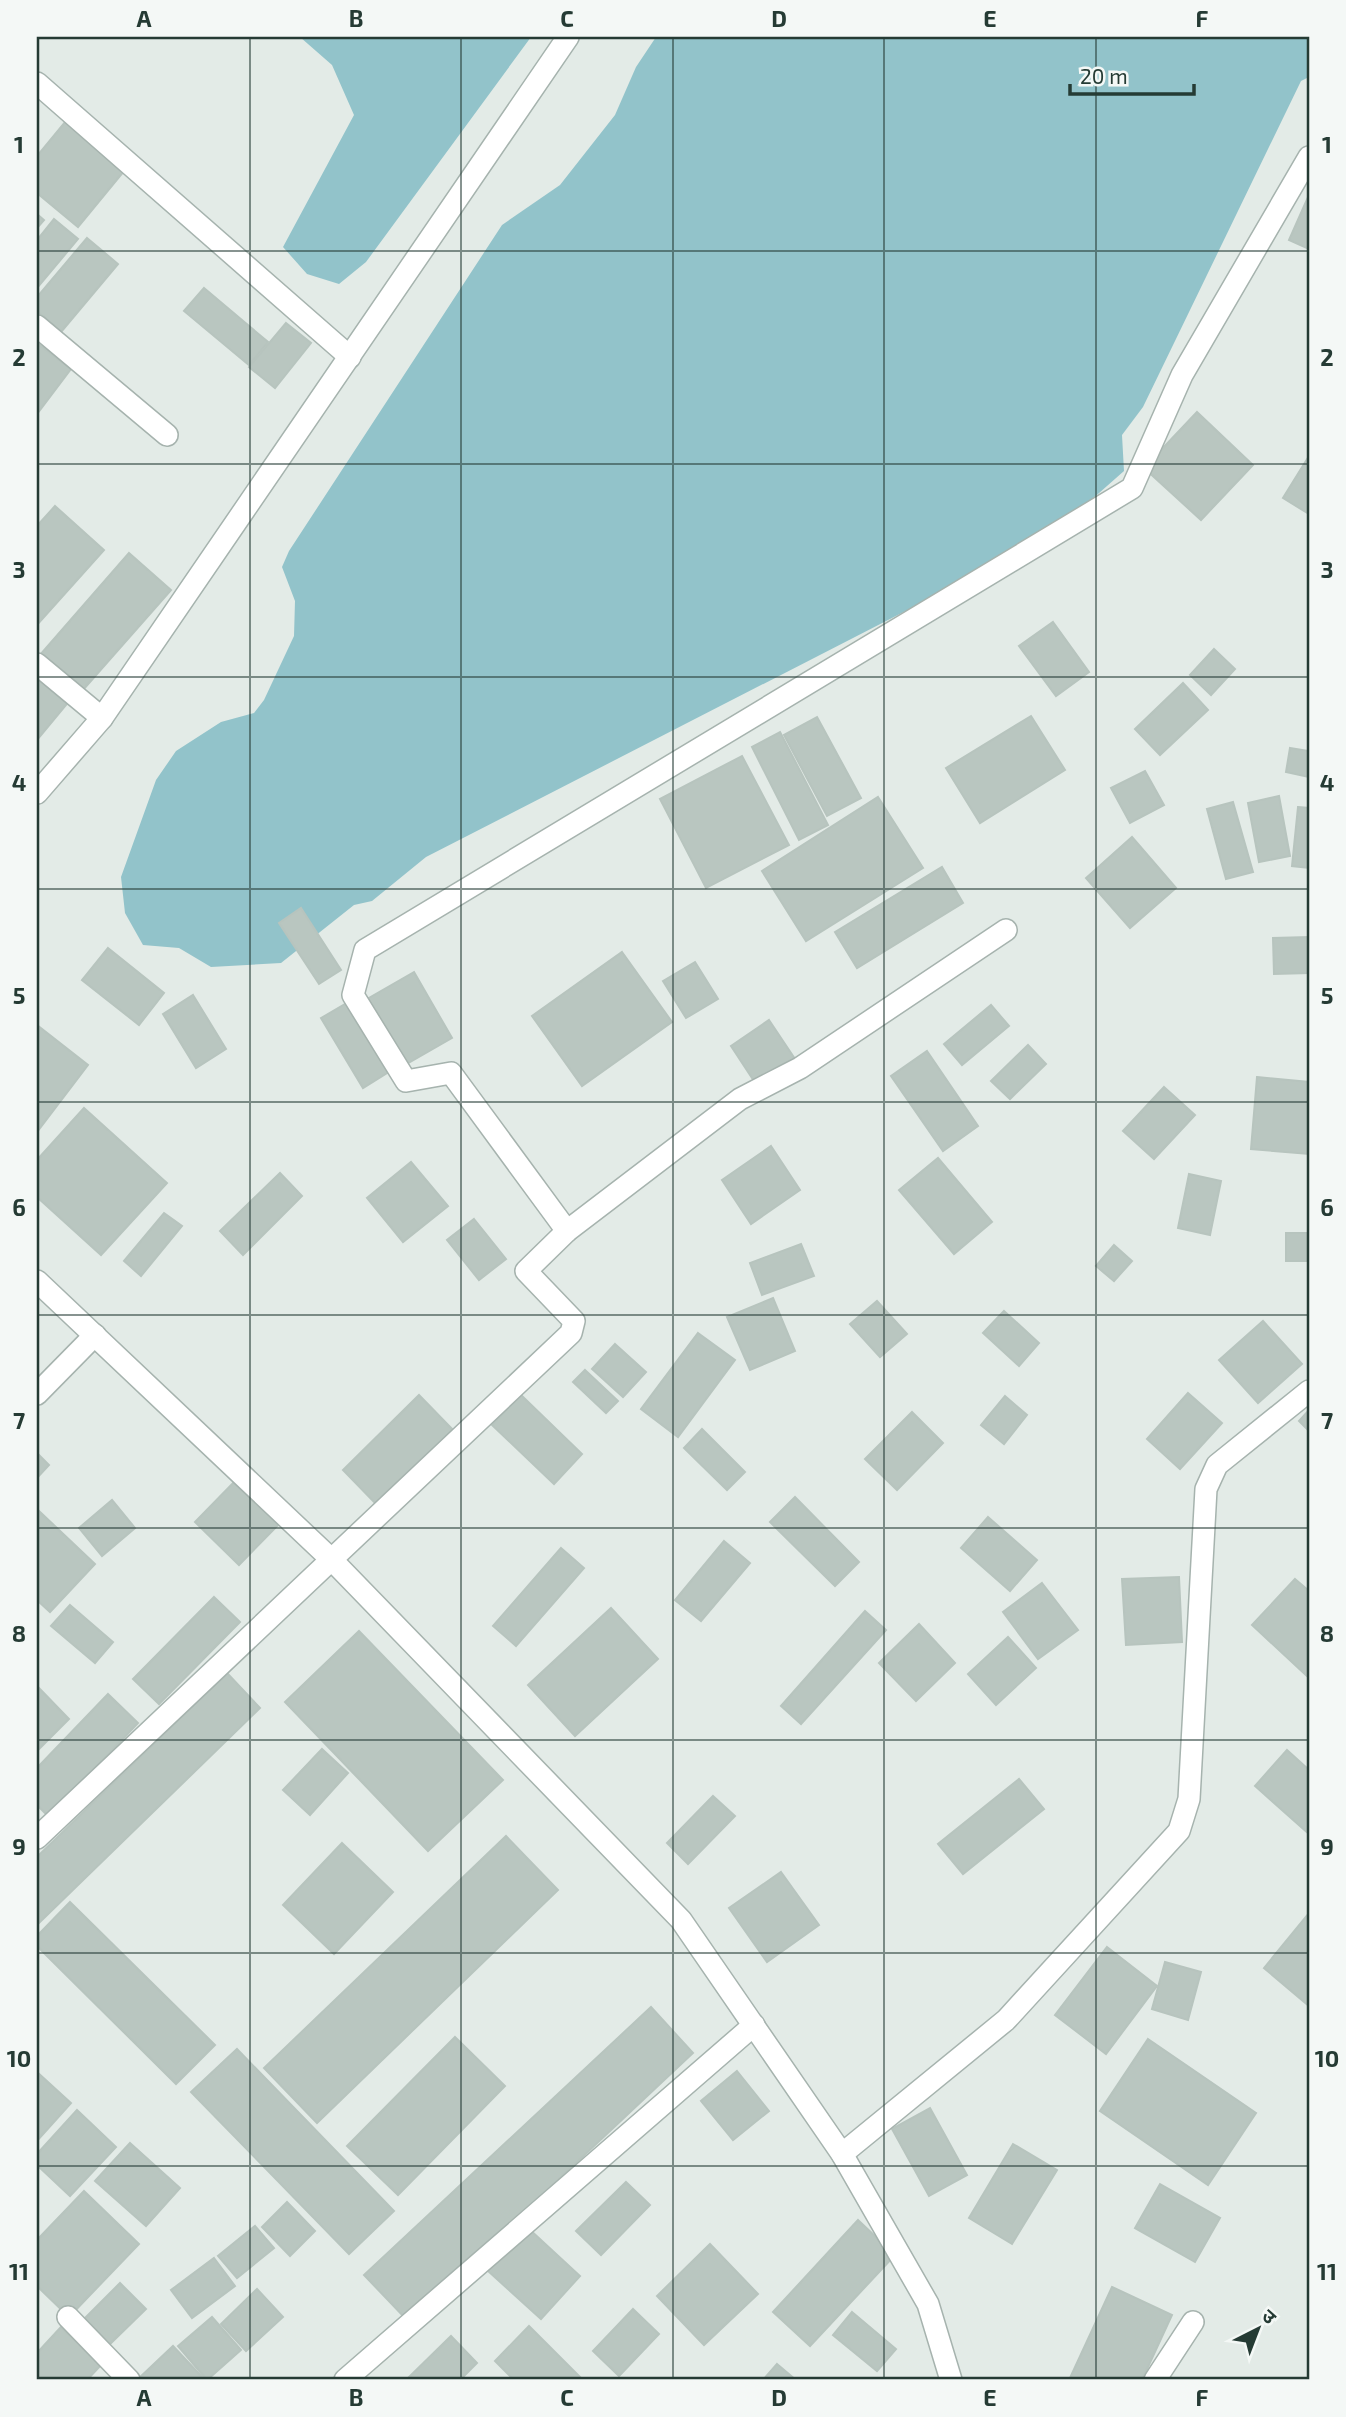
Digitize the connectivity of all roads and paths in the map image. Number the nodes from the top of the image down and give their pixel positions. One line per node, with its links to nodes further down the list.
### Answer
1 (568, 37): 5 (street)
2 (37, 83): 5 (street)
3 (1309, 157): 11 (street)
4 (37, 326): 6 (street)
5 (350, 357): 8 (street)
6 (167, 435)
7 (37, 664): 8 (street)
8 (102, 718): 9 (street)
9 (37, 793)
10 (1006, 930): 11 (street)
11 (567, 1231): 16 (street)
12 (37, 1281): 13 (street)
13 (95, 1335): 15 (street); 16 (street)
14 (1309, 1391): 19 (street)
15 (37, 1394)
16 (332, 1560): 17 (street); 18 (street)
17 (37, 1839)
18 (754, 2025): 19 (street); 23 (street)
19 (842, 2154): 24 (street)
20 (68, 2317): 22 (street)
21 (1193, 2322): 25 (street)
22 (129, 2380)
23 (345, 2380)
24 (951, 2380)
25 (1155, 2380)

